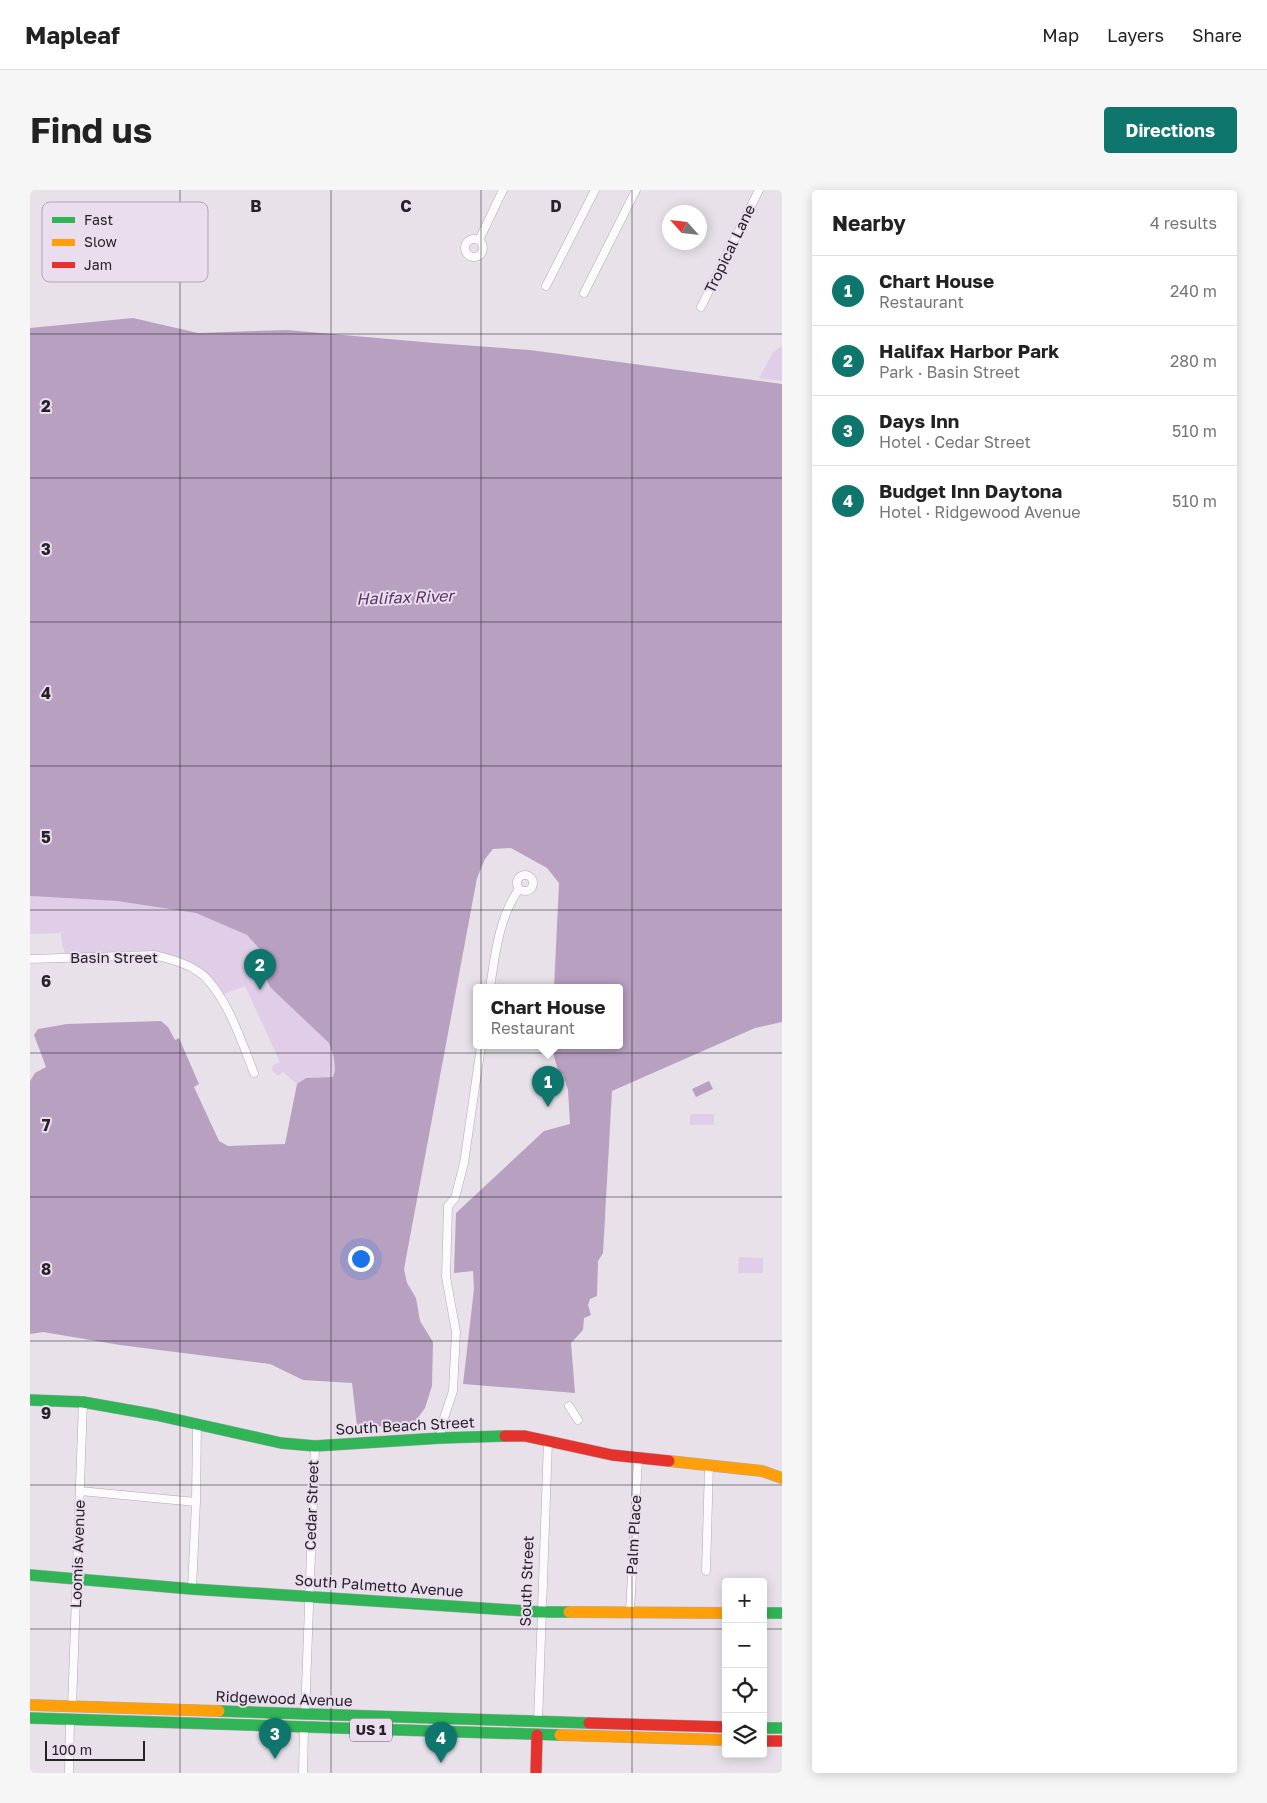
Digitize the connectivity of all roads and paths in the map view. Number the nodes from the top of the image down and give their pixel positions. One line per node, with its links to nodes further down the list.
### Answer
1 (503, 190): 5 (street)
2 (595, 190): 6 (street)
3 (636, 190): 7 (street)
4 (759, 190): 8 (street, Tropical Lane)
5 (479, 240)
6 (546, 286)
7 (584, 293)
8 (701, 307)
9 (519, 889): 11 (street)
10 (30, 960): 13 (street, Basin Street)
11 (491, 984)
12 (481, 1049): 19 (street)
13 (254, 1073)
14 (30, 1400): 15 (main road, South Beach Street)
15 (83, 1402): 18 (main road, South Beach Street); 25 (street, Loomis Avenue)
16 (568, 1406): 17 (street)
17 (578, 1420)
18 (197, 1424): 21 (main road, South Beach Street); 26 (street)
19 (441, 1438): 20 (main road, South Beach Street); 21 (main road, South Beach Street)
20 (548, 1441): 22 (main road, South Beach Street); 32 (street, South Street)
21 (315, 1446): 31 (street, Cedar Street)
22 (638, 1458): 23 (main road, South Beach Street); 33 (street, Palm Place)
23 (709, 1466): 24 (main road, South Beach Street); 27 (street)
24 (782, 1478)
25 (80, 1491): 26 (street); 29 (street, Loomis Avenue)
26 (196, 1502): 30 (street)
27 (706, 1571)
28 (30, 1575): 29 (main road, South Palmetto Avenue)
29 (77, 1579): 30 (main road, South Palmetto Avenue); 38 (street, Loomis Avenue)
30 (192, 1589): 31 (main road, South Palmetto Avenue)
31 (309, 1596): 32 (main road, South Palmetto Avenue); 40 (street, Cedar Street)
32 (541, 1612): 33 (main road, South Palmetto Avenue); 45 (street, South Street)
33 (630, 1612): 34 (main road, South Palmetto Avenue)
34 (722, 1613)
35 (767, 1613): 36 (main road)
36 (782, 1613)
37 (30, 1705): 38 (main road, Ridgewood Avenue / US 1)
38 (72, 1707): 39 (main road, Ridgewood Avenue / US 1); 43 (main road)
39 (96, 1708): 40 (main road, Ridgewood Avenue / US 1); 44 (main road)
40 (305, 1714): 41 (main road, Ridgewood Avenue / US 1); 47 (main road)
41 (325, 1715): 45 (main road, Ridgewood Avenue / US 1); 49 (main road)
42 (30, 1718): 43 (main road, Ridgewood Avenue / US 1)
43 (44, 1719): 44 (main road, Ridgewood Avenue / US 1)
44 (70, 1720): 47 (main road, Ridgewood Avenue / US 1); 57 (street)
45 (538, 1722): 46 (main road, US 1); 52 (main road)
46 (563, 1722): 48 (main road, US 1); 53 (main road)
47 (276, 1727): 49 (main road, Ridgewood Avenue / US 1)
48 (722, 1727)
49 (304, 1728): 52 (main road, Ridgewood Avenue / US 1); 58 (street)
50 (767, 1728): 51 (main road)
51 (782, 1728)
52 (508, 1734): 53 (main road, Ridgewood Avenue / US 1)
53 (537, 1735): 54 (main road, US 1); 59 (main road)
54 (722, 1740)
55 (767, 1741): 56 (main road)
56 (782, 1741)
57 (69, 1773)
58 (303, 1773)
59 (536, 1773)

